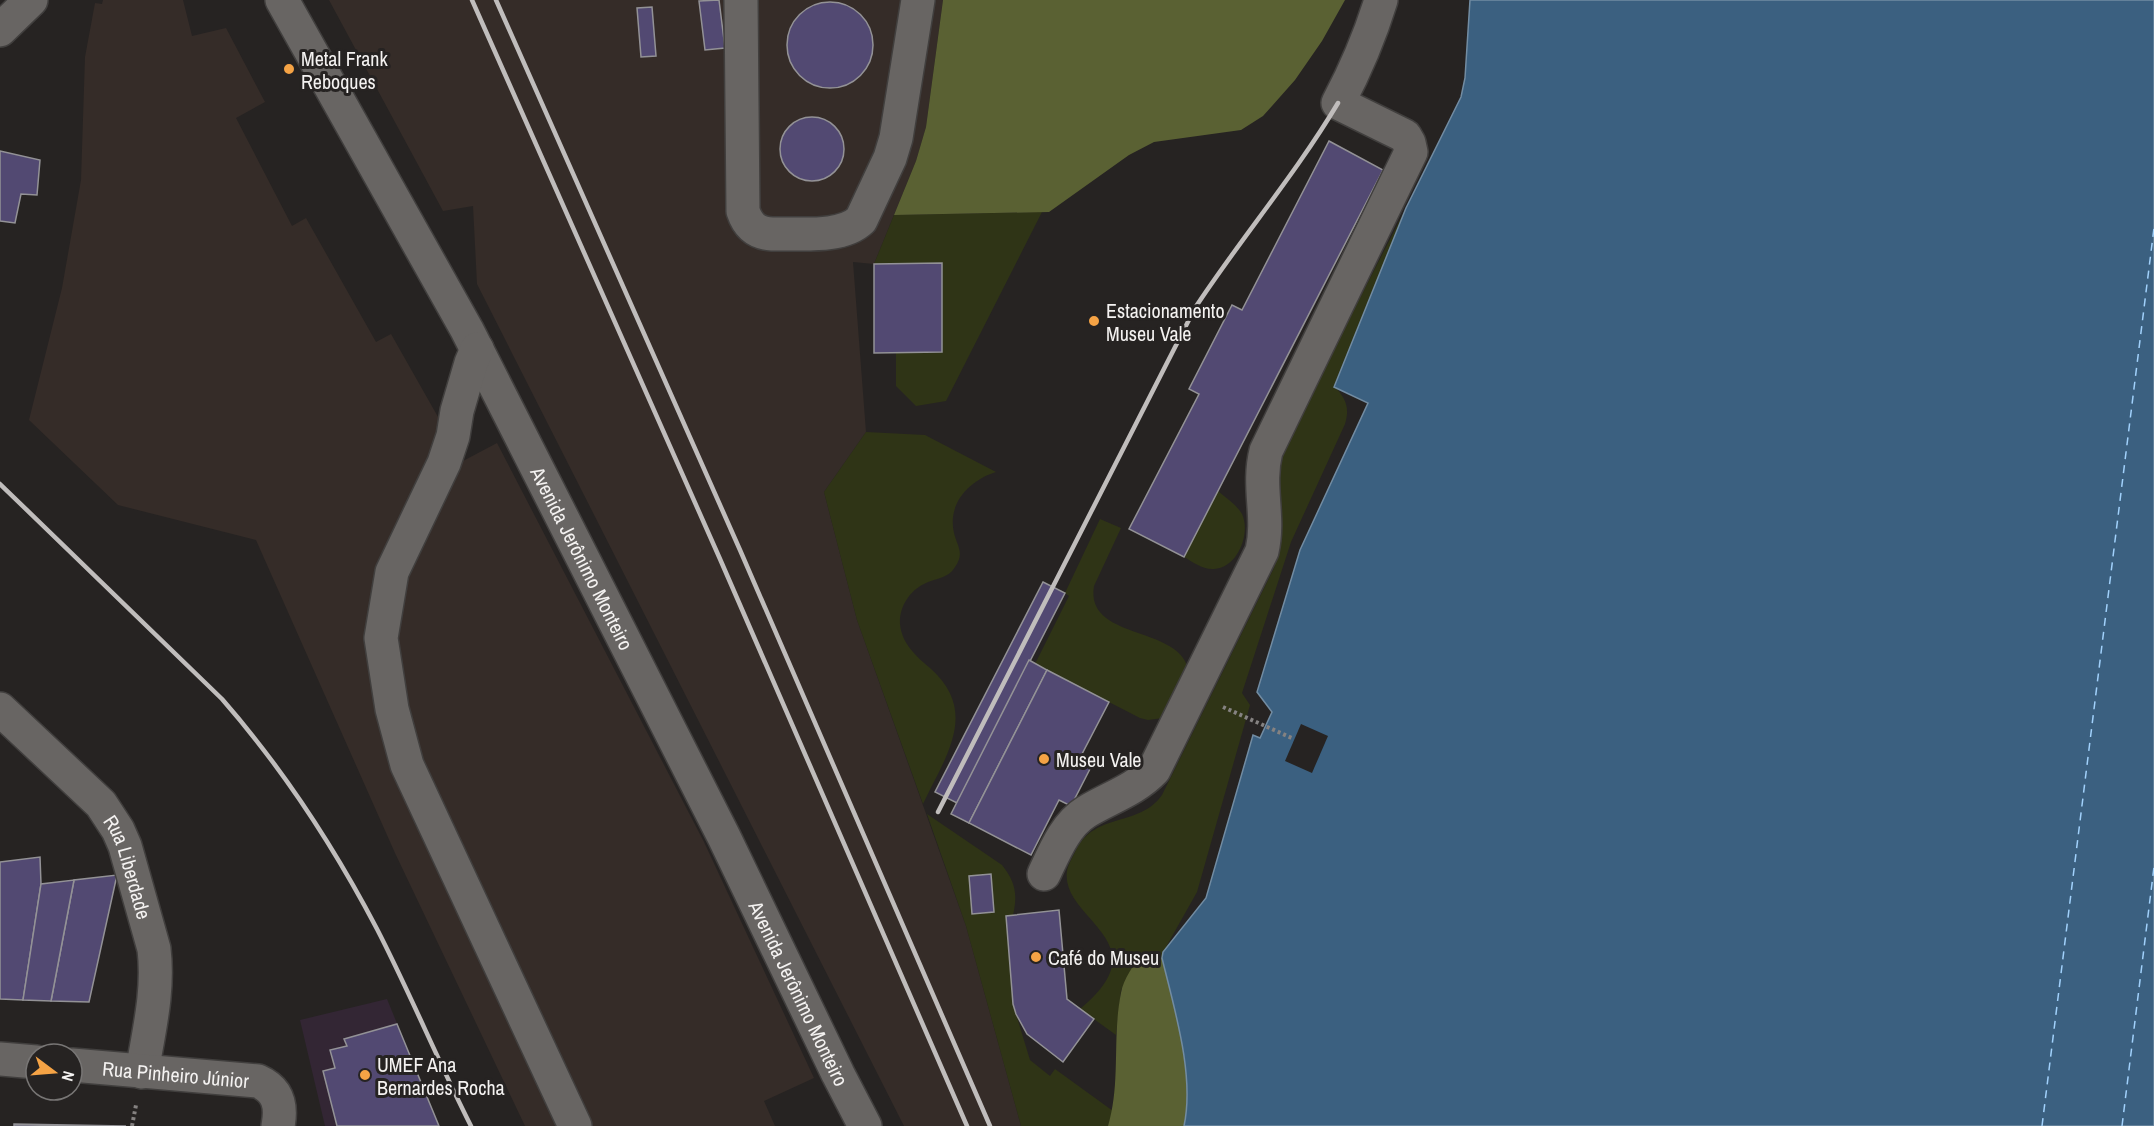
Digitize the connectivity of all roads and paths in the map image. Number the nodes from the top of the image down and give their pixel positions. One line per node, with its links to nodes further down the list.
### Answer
1 (31, 0): 6 (street)
2 (282, 0): 7 (street, Avenida Jerônimo Monteiro)
3 (741, 0): 4 (street)
4 (918, 0)
5 (1381, 0): 11 (street)
6 (0, 30)
7 (477, 349): 18 (street); 19 (street, Avenida Jerônimo Monteiro)
8 (1219, 706): 10 (path)
9 (0, 709): 15 (street, Rua Liberdade)
10 (1294, 740)
11 (1044, 874)
12 (0, 1059): 13 (street)
13 (24, 1061)
14 (84, 1069): 15 (street, Rua Pinheiro Júnior)
15 (139, 1085): 16 (path); 17 (street, Rua Pinheiro Júnior)
16 (132, 1126)
17 (278, 1126)
18 (575, 1126)
19 (865, 1126)

